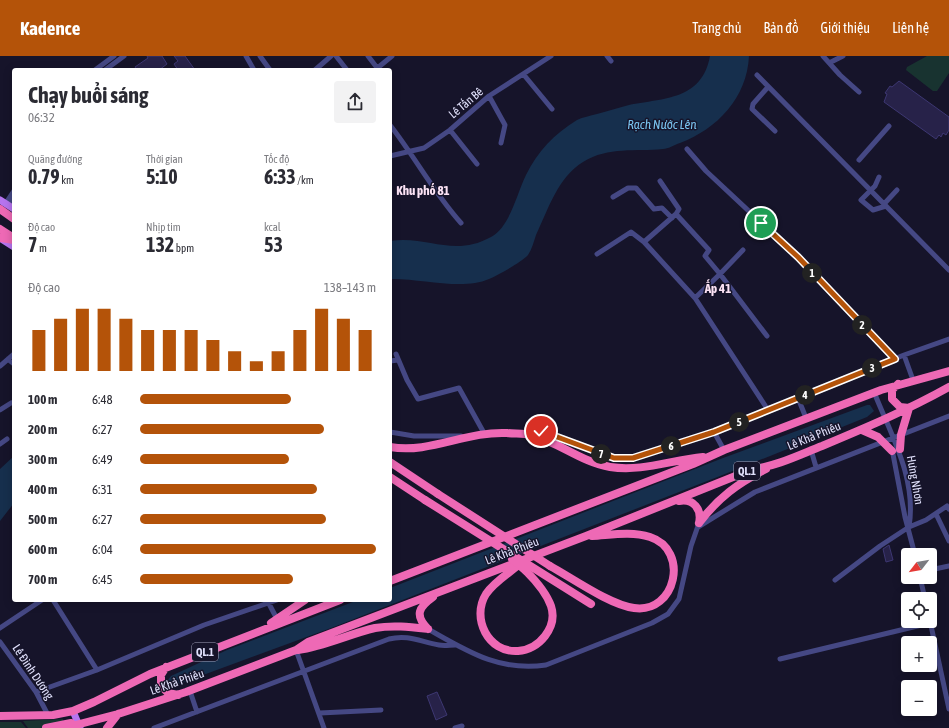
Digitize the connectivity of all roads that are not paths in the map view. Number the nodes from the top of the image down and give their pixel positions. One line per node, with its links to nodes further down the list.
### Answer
1 (114, 56): 15 (street)
2 (124, 56): 16 (street)
3 (246, 56): 17 (street)
4 (260, 56): 18 (street)
5 (331, 56): 19 (street)
6 (336, 56): 20 (street)
7 (368, 56): 21 (street)
8 (392, 56): 22 (street)
9 (551, 56): 23 (street, Lê Tấn Bê)
10 (607, 56): 13 (street)
11 (823, 56): 14 (street)
12 (843, 56): 14 (street)
13 (611, 61)
14 (829, 63): 26 (street)
15 (98, 68)
16 (108, 68)
17 (253, 68)
18 (269, 68)
19 (317, 68)
20 (346, 68)
21 (376, 68)
22 (378, 68)
23 (524, 75): 27 (street, Lê Tấn Bê); 28 (street)
24 (757, 75): 25 (street)
25 (768, 87): 32 (street); 41 (street)
26 (859, 92)
27 (489, 96): 31 (street, Lê Tấn Bê); 33 (street)
28 (552, 109)
29 (889, 126): 37 (street)
30 (392, 128): 35 (street)
31 (450, 130): 35 (street, Lê Tấn Bê); 38 (street)
32 (775, 131)
33 (501, 143)
34 (687, 149): 67 (street)
35 (410, 151): 36 (street, Lê Tấn Bê); 50 (street)
36 (392, 156)
37 (859, 160)
38 (477, 164)
39 (879, 177): 41 (street)
40 (660, 181): 47 (street)
41 (871, 190): 46 (street); 46 (street)
42 (897, 190): 46 (street)
43 (12, 193): 45 (street)
44 (613, 197): 49 (street)
45 (4, 203): 48 (highway)
46 (885, 205): 59 (street)
47 (676, 214): 49 (street); 60 (street)
48 (12, 216)
49 (672, 218): 55 (street)
50 (461, 223)
51 (0, 229): 53 (highway)
52 (0, 238): 54 (highway); 56 (main road)
53 (12, 238)
54 (12, 239)
55 (644, 242): 58 (street); 61 (street)
56 (12, 246)
57 (743, 250): 60 (street)
58 (596, 254)
59 (949, 270)
60 (720, 274): 61 (street); 62 (street)
61 (695, 298): 80 (street)
62 (767, 336)
63 (949, 339): 64 (street)
64 (904, 355): 67 (street); 72 (street)
65 (12, 356): 66 (street)
66 (8, 359): 69 (street); 70 (street)
67 (895, 359): 76 (street)
68 (392, 360): 88 (street)
69 (12, 362)
70 (0, 366)
71 (949, 371): 72 (highway, Lê Khả Phiêu / QL.1)
72 (913, 380): 73 (highway, Lê Khả Phiêu / QL.1)
73 (898, 384): 75 (highway, Lê Khả Phiêu / QL.1); 78 (highway)
74 (949, 388): 78 (highway, Lê Khả Phiêu / QL.1)
75 (874, 392): 82 (highway, Lê Khả Phiêu / QL.1); 83 (street, Hưng Nhơn)
76 (798, 398): 80 (street); 82 (street)
77 (11, 404): 79 (street)
78 (909, 408): 83 (highway, Lê Khả Phiêu / QL.1); 89 (highway)
79 (0, 410)
80 (768, 410): 86 (street)
81 (949, 416): 89 (street)
82 (806, 418): 98 (highway, Lê Khả Phiêu / QL.1)
83 (885, 419): 84 (highway, Lê Khả Phiêu / QL.1); 92 (street, Hưng Nhơn)
84 (862, 430): 94 (highway); 99 (highway, Lê Khả Phiêu / QL.1)
85 (392, 432): 90 (street)
86 (714, 432): 87 (street); 98 (street)
87 (505, 433): 88 (highway); 101 (highway)
88 (484, 434): 91 (highway)
89 (901, 435): 92 (street); 100 (highway)
90 (426, 436): 91 (street); 97 (street)
91 (472, 436): 97 (highway)
92 (892, 438): 94 (street); 100 (street, Hưng Nhơn)
93 (7, 439): 95 (street)
94 (884, 441): 100 (highway); 104 (street)
95 (0, 444)
96 (392, 447): 97 (highway)
97 (423, 448)
98 (724, 450): 101 (highway, Lê Khả Phiêu / QL.1)
99 (811, 450): 103 (highway, Lê Khả Phiêu / QL.1); 104 (street)
100 (896, 450): 111 (street, Hưng Nhơn); 111 (street, Hưng Nhơn)
101 (708, 457): 118 (highway, Lê Khả Phiêu / QL.1)
102 (392, 463): 112 (highway, bridge)
103 (769, 467): 107 (highway, Lê Khả Phiêu / QL.1); 110 (highway)
104 (816, 468): 110 (street)
105 (392, 478): 106 (highway)
106 (425, 500): 115 (highway, bridge); 126 (highway, bridge)
107 (663, 505): 110 (highway); 112 (highway, Lê Khả Phiêu / QL.1)
108 (948, 507): 109 (street)
109 (936, 514): 111 (street); 113 (street)
110 (698, 526): 134 (street)
111 (909, 527): 114 (street, Hưng Nhơn); 119 (street)
112 (586, 536): 115 (highway, Lê Khả Phiêu / QL.1)
113 (949, 541)
114 (914, 548)
115 (527, 558): 120 (highway, Lê Khả Phiêu / QL.1)
116 (949, 566): 117 (street)
117 (937, 569)
118 (392, 580)
119 (835, 580)
120 (442, 591): 131 (highway); 135 (highway, Lê Khả Phiêu / QL.1)
121 (39, 602): 128 (street)
122 (54, 602): 138 (street)
123 (268, 602): 127 (street); 138 (street)
124 (302, 602): 127 (highway)
125 (335, 602): 132 (highway, Lê Khả Phiêu / QL.1)
126 (591, 604)
127 (277, 620): 132 (highway)
128 (0, 628)
129 (906, 628): 136 (street)
130 (931, 628): 143 (street)
131 (428, 629): 134 (street); 135 (highway)
132 (257, 632): 137 (highway, Lê Khả Phiêu / QL.1)
133 (0, 642): 141 (street, Lê Đình Dương)
134 (456, 645): 139 (street)
135 (296, 650): 139 (street); 140 (highway, Lê Khả Phiêu / QL.1)
136 (780, 659)
137 (167, 667): 142 (highway); 145 (highway, Lê Khả Phiêu / QL.1)
138 (97, 670): 141 (street)
139 (304, 671): 146 (street); 147 (street)
140 (190, 691): 142 (highway, Lê Khả Phiêu / QL.1); 146 (street)
141 (36, 692): 149 (street, Lê Đình Dương)
142 (178, 695): 148 (highway, Lê Khả Phiêu / QL.1)
143 (949, 709)
144 (381, 710): 147 (street)
145 (73, 711): 149 (highway, Lê Khả Phiêu / QL.1); 151 (main road)
146 (197, 712): 156 (street)
147 (320, 713): 157 (street)
148 (118, 714): 151 (highway, Lê Khả Phiêu / QL.1); 155 (highway)
149 (48, 715): 150 (highway, Lê Khả Phiêu / QL.1)
150 (0, 716)
151 (79, 726): 153 (highway, Lê Khả Phiêu / QL.1); 154 (highway, Lê Khả Phiêu / QL.1)
152 (462, 726): 158 (street)
153 (46, 728)
154 (64, 728)
155 (107, 728)
156 (154, 728)
157 (324, 728)
158 (455, 728)

